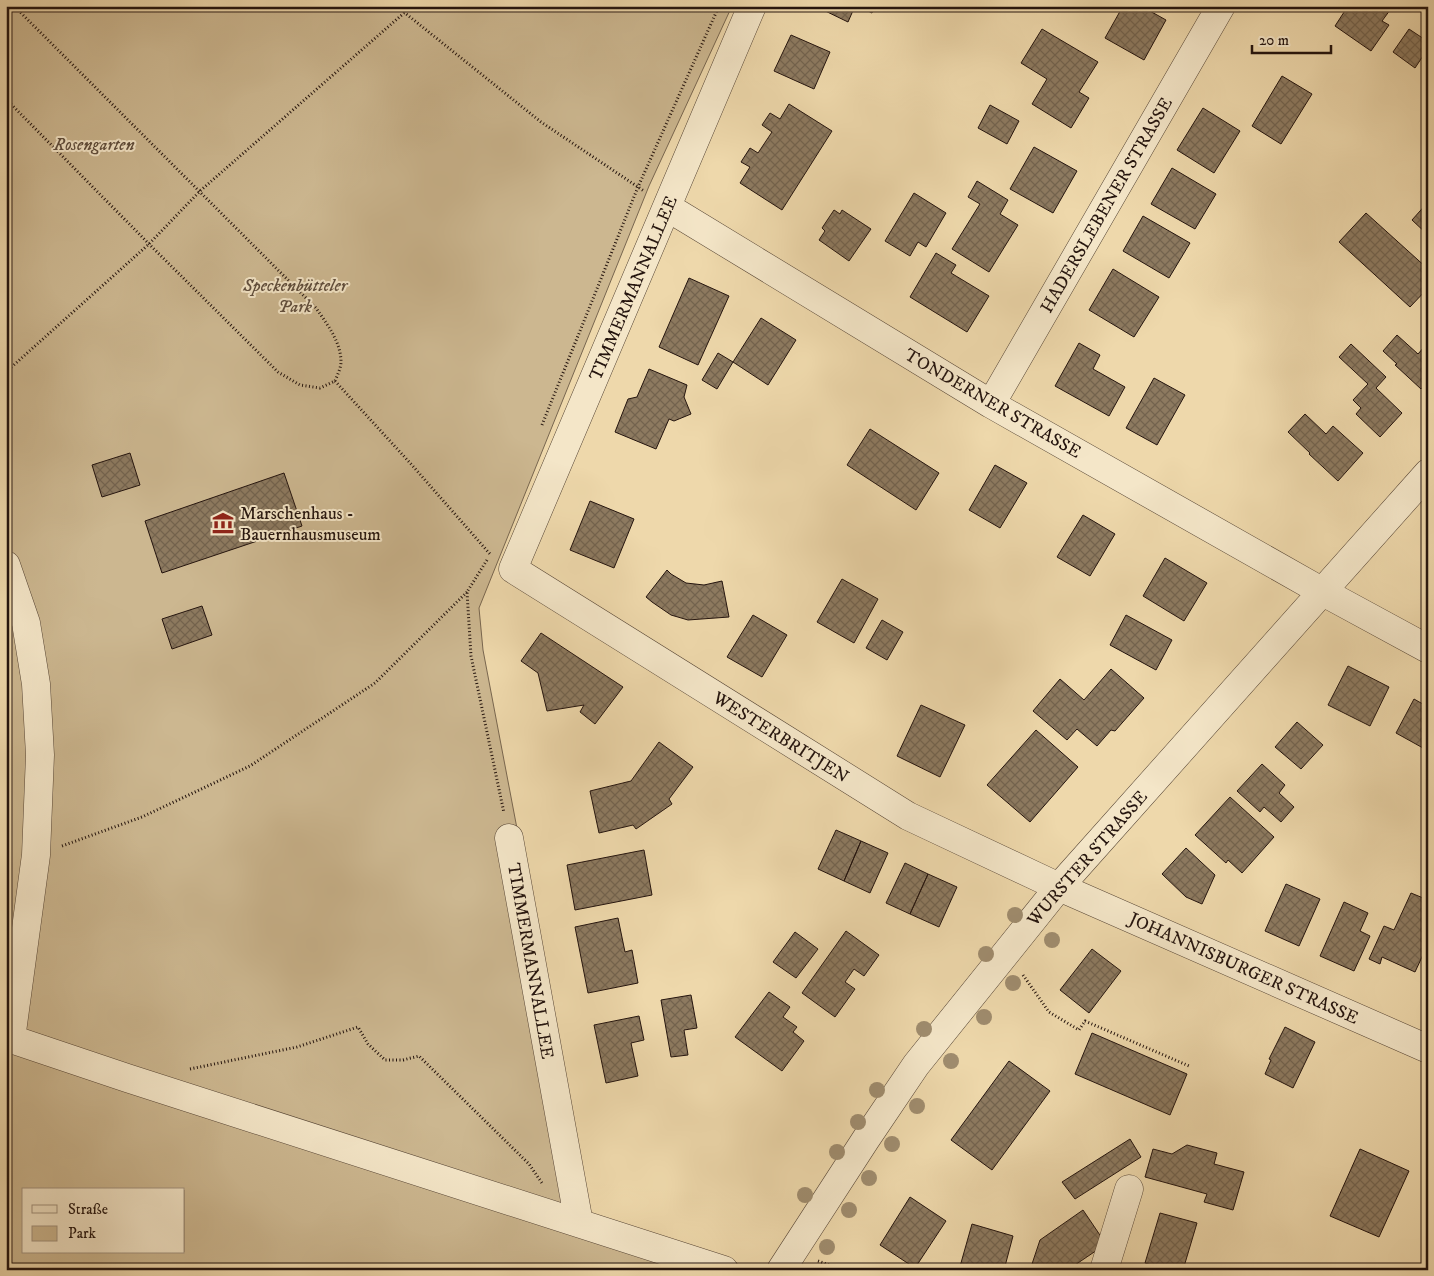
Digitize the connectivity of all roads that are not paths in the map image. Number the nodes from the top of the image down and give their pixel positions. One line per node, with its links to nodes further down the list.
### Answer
1 (752, 6): 3 (street, TIMMERMANNALLEE)
2 (1221, 6): 4 (street, HADERSLEBENER STRASSE)
3 (667, 207): 4 (street, TONDERNER STRASSE); 7 (street, TIMMERMANNALLEE)
4 (991, 404): 8 (street, TONDERNER STRASSE)
5 (1428, 473): 8 (street, WURSTER STRASSE)
6 (6, 565): 14 (street)
7 (513, 569): 11 (street, WESTERBRITJEN)
8 (1323, 592): 9 (street, TONDERNER STRASSE); 11 (street, WURSTER STRASSE)
9 (1428, 649)
10 (509, 838): 14 (street, TIMMERMANNALLEE)
11 (1059, 887): 12 (street, JOHANNISBURGER STRASSE); 16 (street, WURSTER STRASSE)
12 (1428, 1049)
13 (1129, 1189): 17 (street)
14 (572, 1221): 15 (street)
15 (724, 1270)
16 (781, 1270)
17 (1104, 1270)

